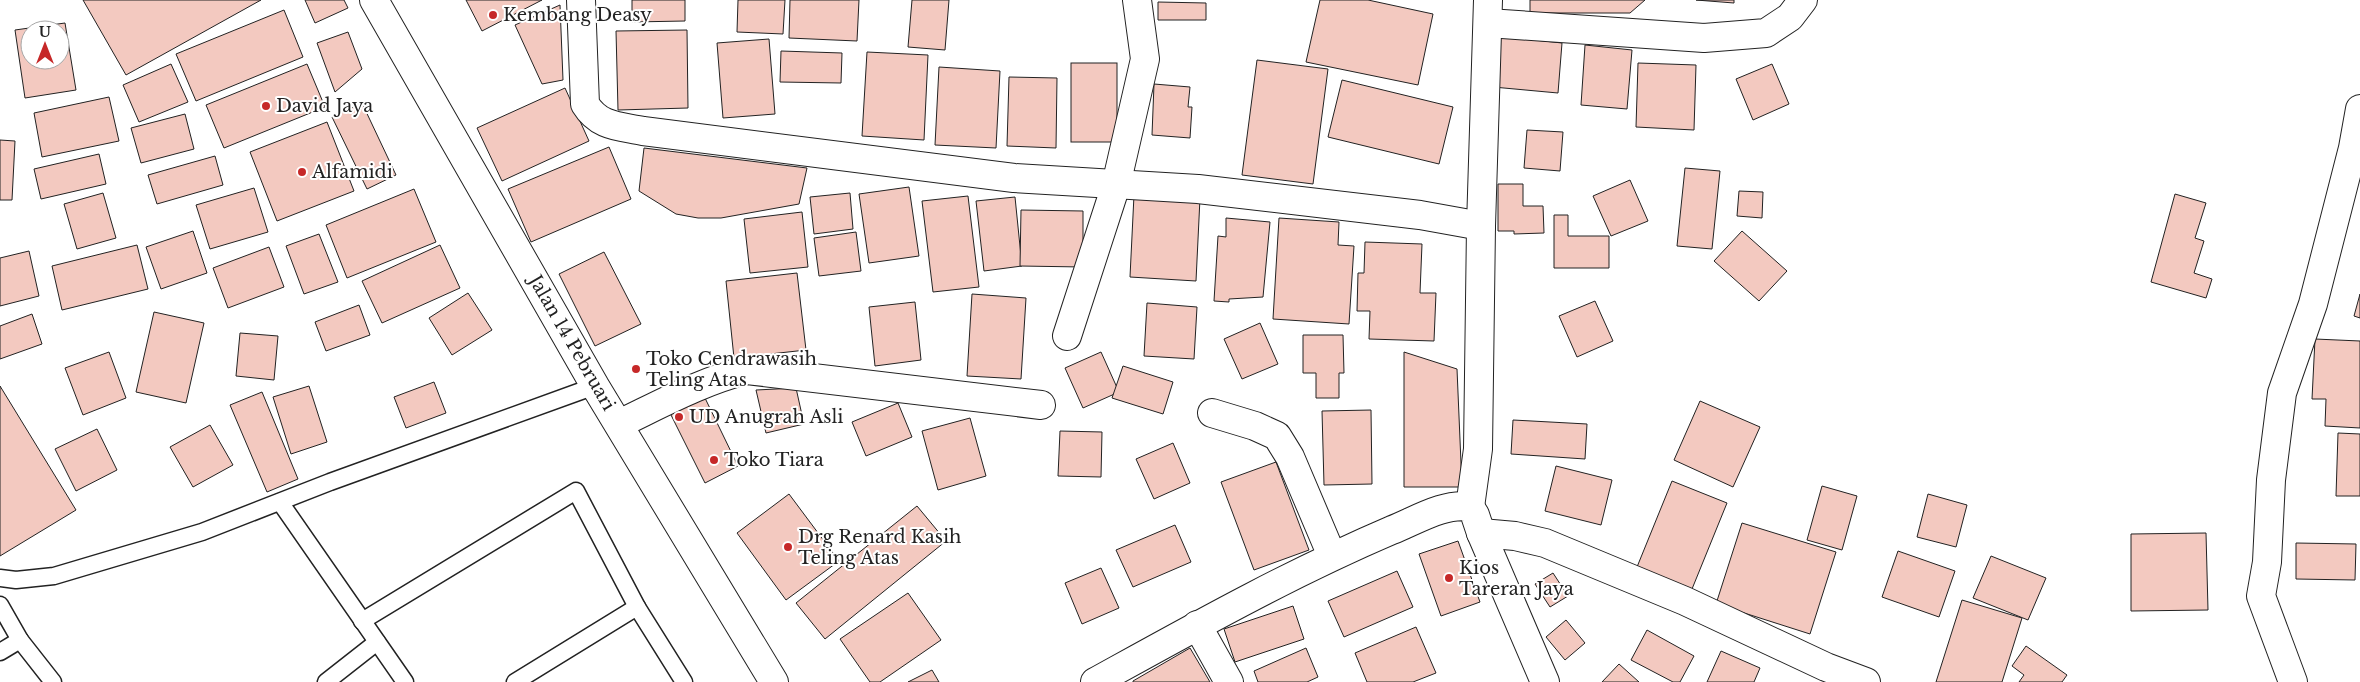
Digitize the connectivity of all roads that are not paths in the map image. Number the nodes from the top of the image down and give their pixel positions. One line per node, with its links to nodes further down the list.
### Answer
1 (374, 0): 10 (street, Jalan 14 Pebruari)
2 (581, 0): 7 (street)
3 (1137, 0): 7 (street)
4 (1803, 0): 5 (street)
5 (1488, 12): 8 (street)
6 (2360, 109): 36 (street)
7 (1116, 185): 8 (street); 9 (street)
8 (1481, 226): 15 (street)
9 (1067, 336)
10 (595, 386): 13 (street, Jalan 14 Pebruari); 14 (lane)
11 (1041, 405): 13 (street)
12 (1212, 413): 17 (street)
13 (619, 424): 26 (street, Jalan 14 Pebruari)
14 (280, 502): 18 (lane); 21 (lane)
15 (1470, 507): 16 (street); 17 (street)
16 (1481, 533): 34 (street); 35 (street)
17 (1332, 556): 22 (street)
18 (0, 578)
19 (0, 605): 23 (lane)
20 (637, 607): 21 (lane); 30 (lane); 31 (lane)
21 (362, 621): 24 (lane)
22 (1198, 625): 32 (street); 33 (street)
23 (20, 640): 25 (lane); 27 (lane)
24 (377, 642): 28 (lane); 29 (lane)
25 (0, 652)
26 (767, 679)
27 (53, 682)
28 (326, 682)
29 (404, 682)
30 (515, 682)
31 (684, 682)
32 (1095, 682)
33 (1229, 682)
34 (1545, 682)
35 (1866, 682)
36 (2294, 682)

